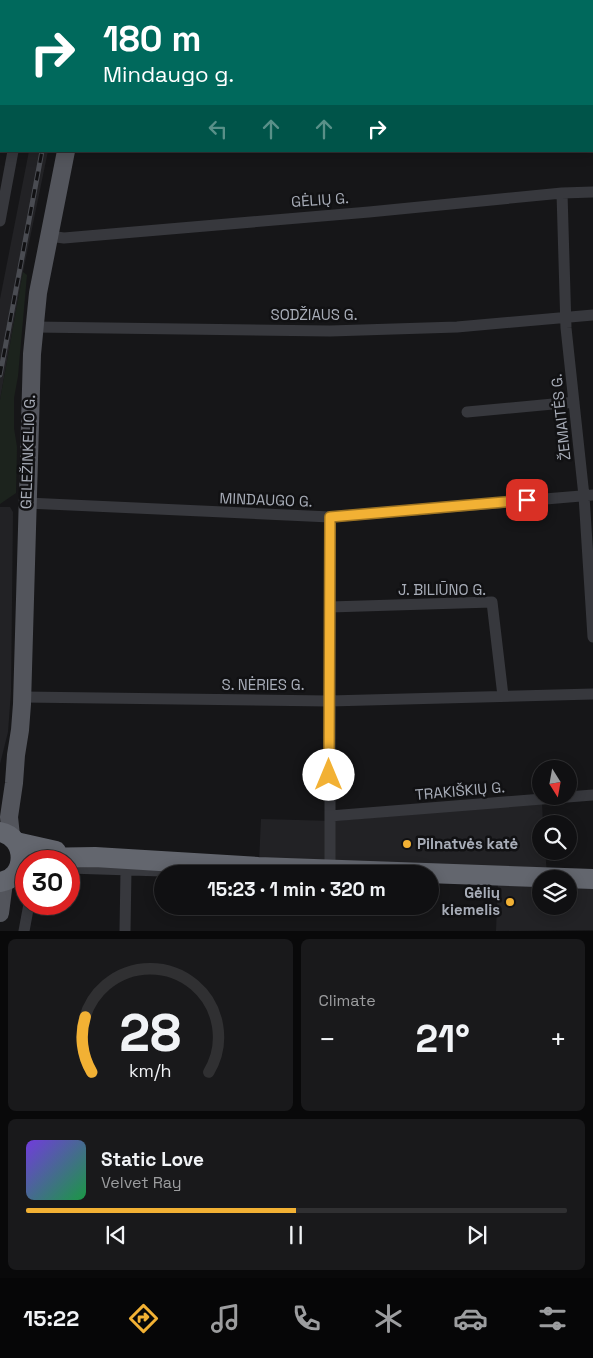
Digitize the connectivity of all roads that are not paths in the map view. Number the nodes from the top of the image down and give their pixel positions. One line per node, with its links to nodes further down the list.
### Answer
1 (14, 152): 5 (street)
2 (66, 152): 6 (main road, GELEŽINKELIO G.)
3 (593, 192): 4 (street, GĖLIŲ G.)
4 (562, 193): 6 (street, GĖLIŲ G.); 8 (street, ŽEMAITĖS G.)
5 (0, 221)
6 (49, 236): 9 (main road, GELEŽINKELIO G.)
7 (593, 315): 8 (street, SODŽIAUS G.)
8 (567, 317): 9 (street, SODŽIAUS G.); 10 (street, ŽEMAITĖS G.)
9 (34, 327): 13 (main road, GELEŽINKELIO G.)
10 (574, 402): 11 (street); 12 (street, ŽEMAITĖS G.)
11 (467, 412)
12 (589, 495): 14 (street, MINDAUGO G.); 16 (street, ŽEMAITĖS G.)
13 (27, 503): 14 (street, MINDAUGO G.); 19 (main road, GELEŽINKELIO G.)
14 (330, 517): 15 (street)
15 (330, 607): 18 (street, J. BILIŪNO G.); 20 (street)
16 (593, 637)
17 (593, 694): 18 (street, S. NĖRIES G.)
18 (503, 696): 20 (street, S. NĖRIES G.)
19 (23, 697): 20 (street, S. NĖRIES G.); 21 (main road, GELEŽINKELIO G.)
20 (329, 701): 24 (street)
21 (16, 755): 22 (main road, GELEŽINKELIO G.); 25 (main road, GELEŽINKELIO G.)
22 (0, 794)
23 (593, 795): 24 (street, TRAKIŠKIŲ G.)
24 (330, 816): 31 (street)
25 (9, 837): 26 (highway); 28 (highway)
26 (20, 850)
27 (80, 857): 28 (highway)
28 (95, 857): 29 (highway)
29 (203, 864): 30 (highway); 33 (street)
30 (224, 865)
31 (330, 865)
32 (80, 868): 33 (street)
33 (126, 870): 41 (street)
34 (15, 873): 37 (highway)
35 (439, 874): 36 (highway)
36 (593, 879)
37 (2, 882): 38 (main road)
38 (0, 913)
39 (27, 915): 40 (street)
40 (24, 930)
41 (125, 930)

